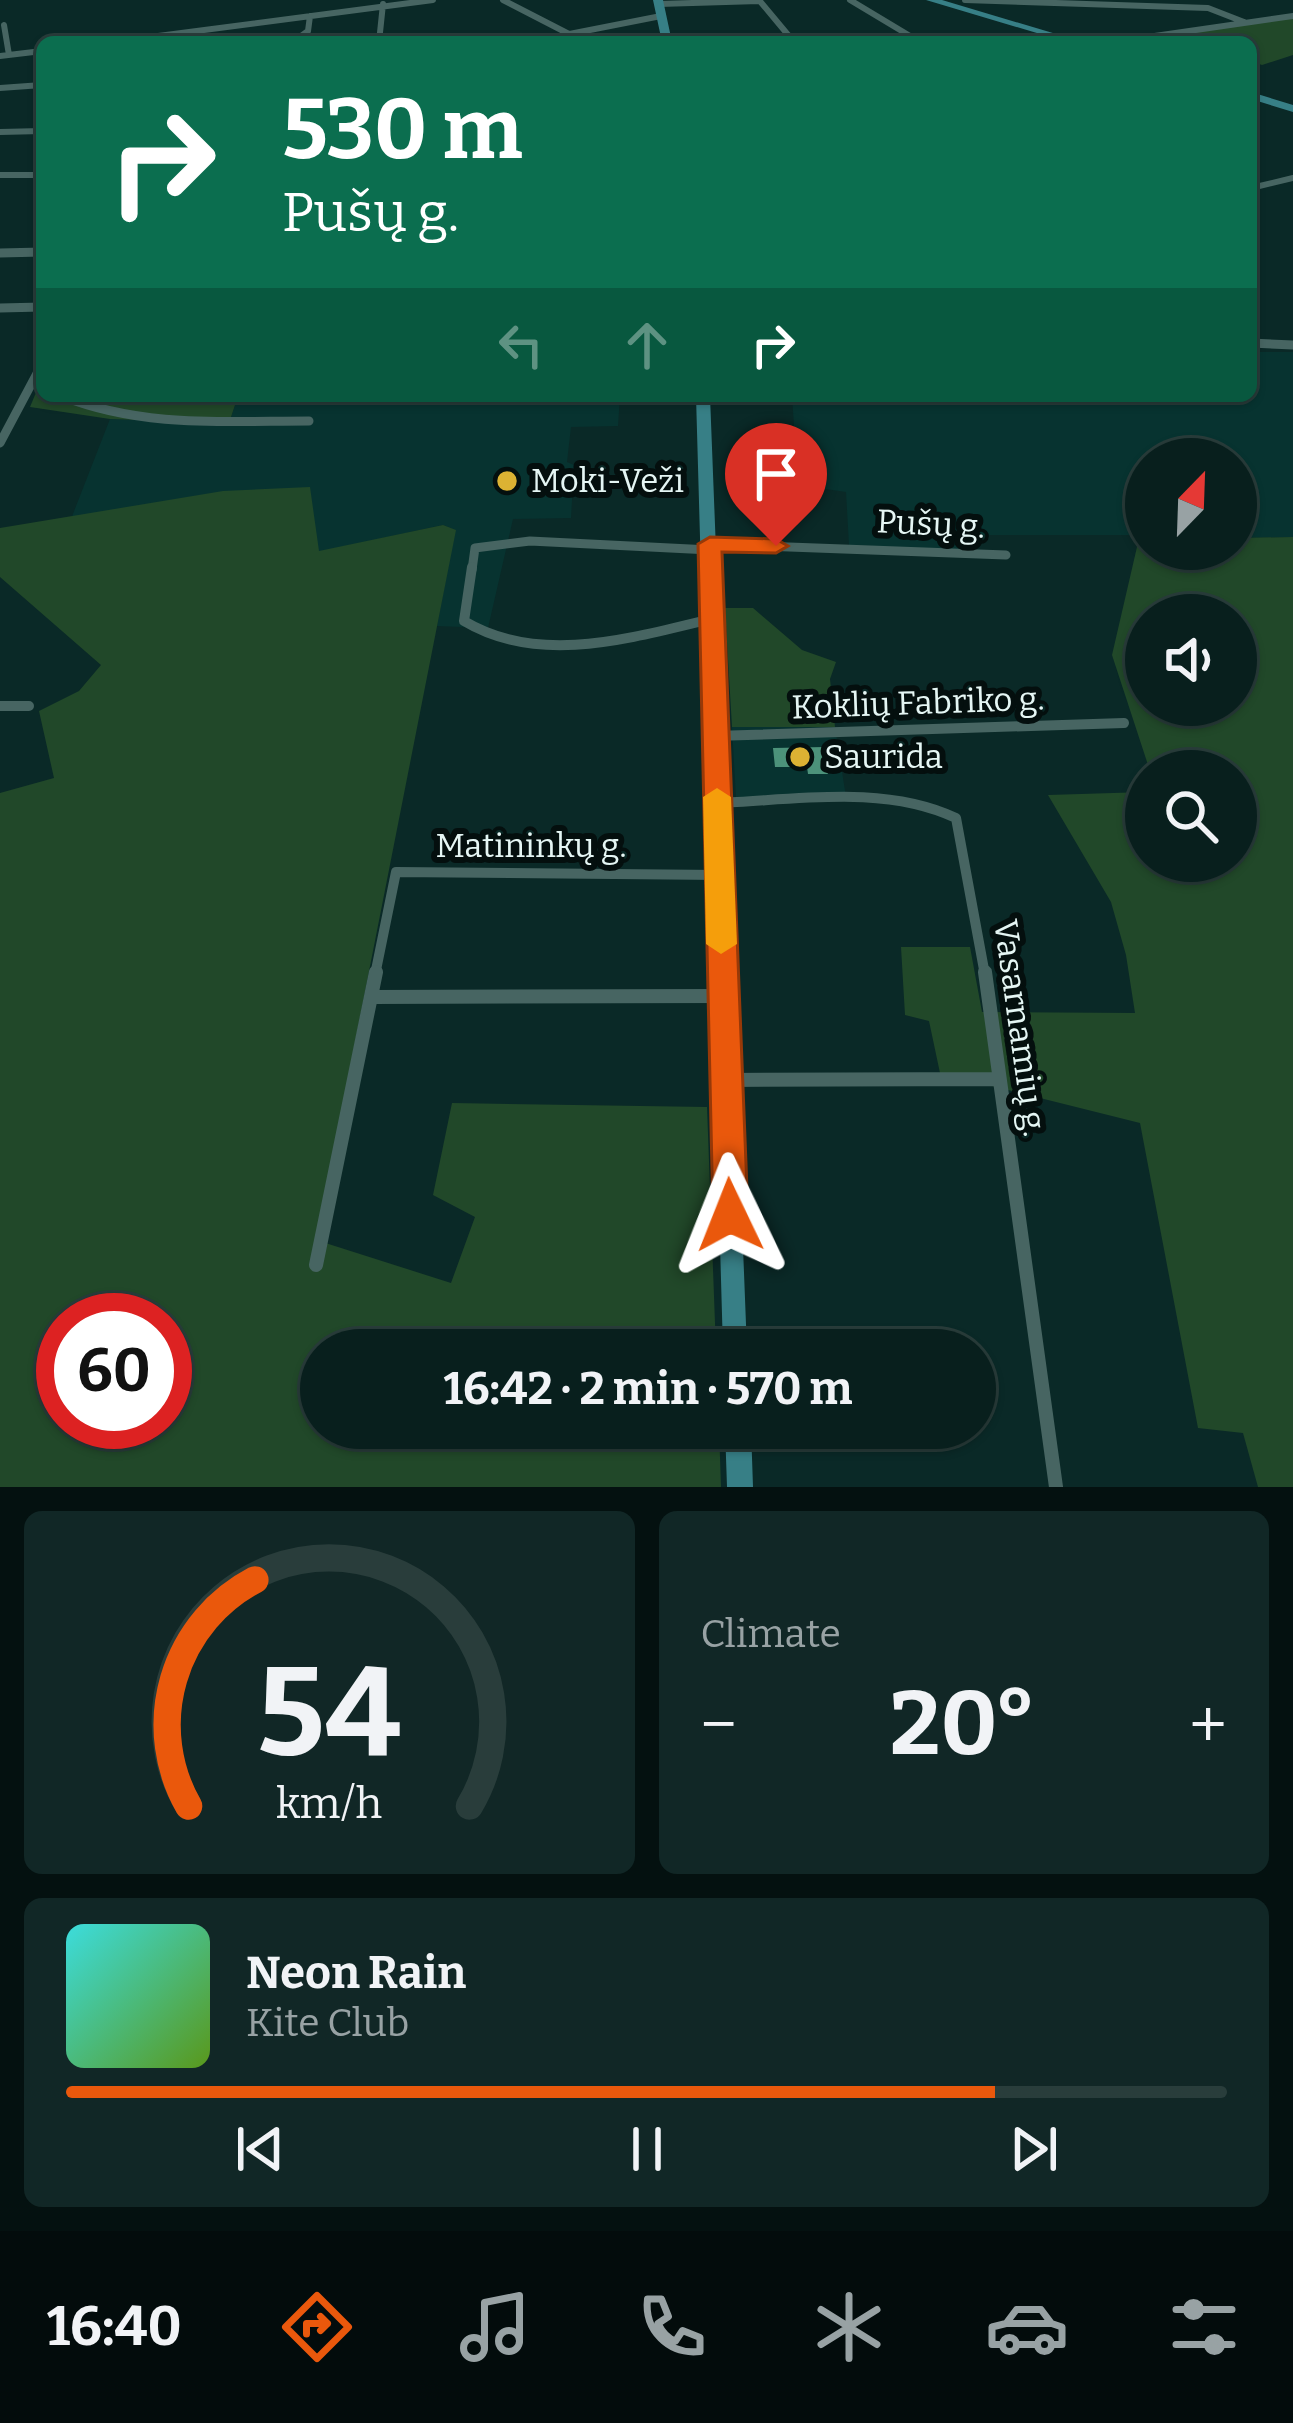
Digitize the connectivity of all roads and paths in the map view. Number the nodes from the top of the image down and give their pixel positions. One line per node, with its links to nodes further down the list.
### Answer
1 (433, 0): 7 (street)
2 (503, 0): 13 (street)
3 (759, 0): 8 (street); 18 (street)
4 (850, 0): 19 (street)
5 (965, 0): 11 (street)
6 (940, 1): 20 (main road)
7 (383, 3): 9 (street); 16 (street)
8 (659, 7): 13 (street)
9 (310, 16): 14 (street); 15 (street)
10 (1293, 16): 11 (street)
11 (1244, 22): 21 (street)
12 (4, 25): 23 (street)
13 (571, 35): 17 (street)
14 (158, 36)
15 (301, 36)
16 (380, 36)
17 (557, 36)
18 (789, 36)
19 (910, 36)
20 (1058, 36)
21 (1152, 36)
22 (36, 52): 23 (street)
23 (4, 56)
24 (36, 85): 25 (street)
25 (0, 88)
26 (1257, 97): 27 (main road)
27 (1293, 109)
28 (36, 131): 29 (street)
29 (0, 132)
30 (36, 175): 31 (street)
31 (0, 176)
32 (1293, 178): 33 (street)
33 (1257, 187)
34 (36, 252): 35 (street)
35 (0, 254)
36 (36, 307): 37 (street)
37 (0, 308)
38 (1257, 344): 39 (street)
39 (1293, 345)
40 (36, 385): 44 (street)
41 (81, 402): 43 (street)
42 (704, 402): 45 (main road)
43 (309, 421)
44 (0, 443)
45 (710, 547): 46 (street, Pušų g.); 47 (main road); 47 (street, Pušų g.)
46 (1006, 555)
47 (711, 619): 51 (main road)
48 (0, 706): 49 (street)
49 (29, 706)
50 (1124, 723): 51 (street, Koklių Fabriko g.)
51 (714, 736): 52 (main road)
52 (718, 803): 53 (main road); 56 (street, Vasarnamių g.)
53 (720, 875): 54 (main road); 55 (street, Matininkų g.)
54 (723, 996): 55 (street); 57 (main road)
55 (372, 997): 58 (street, Matininkų g.)
56 (999, 1079): 57 (street); 62 (street, Vasarnamių g.)
57 (725, 1080): 59 (main road)
58 (316, 1265)
59 (734, 1329)
60 (739, 1449): 61 (main road)
61 (740, 1487)
62 (1056, 1487)

